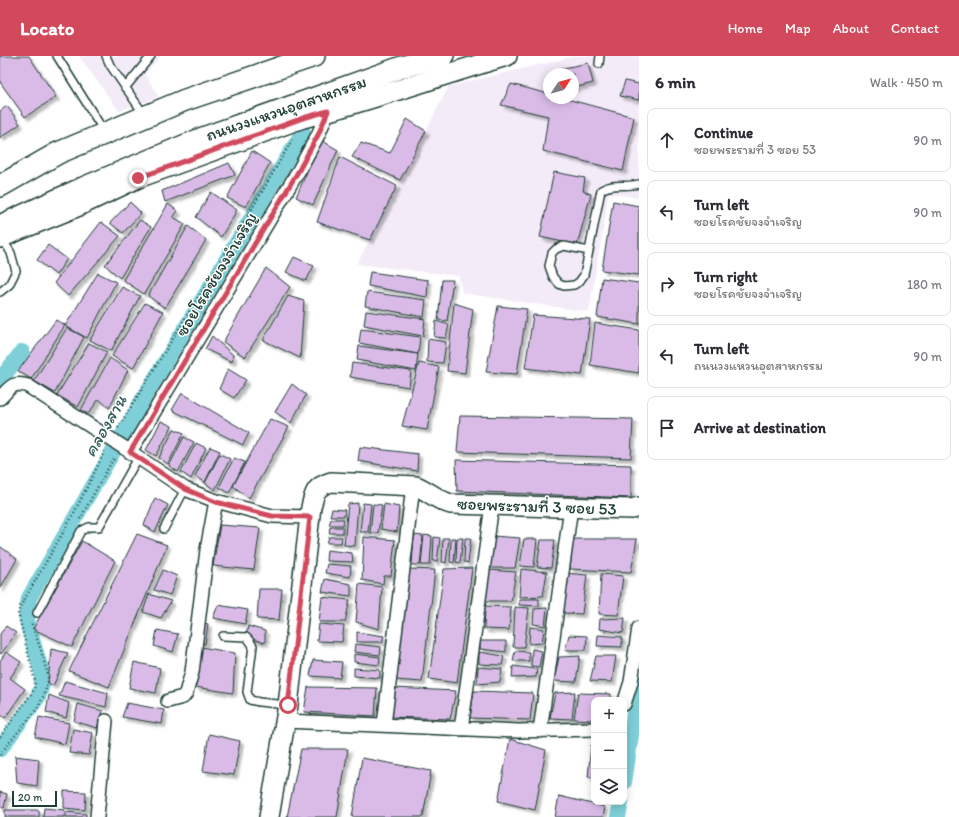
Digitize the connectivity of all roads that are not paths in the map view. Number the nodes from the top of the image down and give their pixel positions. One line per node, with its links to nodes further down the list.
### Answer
1 (57, 56): 13 (lane)
2 (106, 56): 10 (lane)
3 (151, 56): 10 (lane)
4 (296, 56): 12 (main road)
5 (314, 56): 16 (main road)
6 (443, 56): 17 (main road, ถนนวงแหวนอุตสาหกรรม)
7 (506, 56): 11 (main road, ถนนวงแหวนอุตสาหกรรม)
8 (600, 56): 9 (lane)
9 (599, 64)
10 (125, 88): 12 (lane)
11 (328, 111): 17 (main road, ถนนวงแหวนอุตสาหกรรม); 21 (street, ซอยโรคชัยจงจำเจริญ)
12 (143, 113): 13 (main road)
13 (102, 128): 14 (main road)
14 (0, 180)
15 (639, 184): 18 (lane)
16 (0, 186)
17 (1, 233): 19 (lane)
18 (588, 251): 18 (lane)
19 (0, 292)
20 (0, 398): 21 (street)
21 (125, 449): 23 (street); 30 (lane)
22 (413, 486): 25 (main road, ซอยพระรามที่ 3 ซอย 53); 28 (main road, ซอยพระรามที่ 3 ซอย 53); 37 (street)
23 (185, 489): 24 (street); 29 (lane)
24 (216, 502): 28 (street); 34 (street)
25 (492, 505): 26 (main road, ซอยพระรามที่ 3 ซอย 53); 38 (street)
26 (571, 507): 27 (main road, ซอยพระรามที่ 3 ซอย 53); 40 (street)
27 (639, 507)
28 (310, 517): 35 (main road, ซอยพระรามที่ 3 ซอย 53)
29 (164, 529)
30 (37, 613)
31 (639, 628): 33 (street)
32 (224, 636): 35 (lane)
33 (626, 697)
34 (168, 701)
35 (286, 713): 37 (street); 42 (main road, ซอยพระรามที่ 3 ซอย 53)
36 (106, 721): 41 (street)
37 (384, 725): 38 (street)
38 (461, 729): 40 (street)
39 (591, 729): 40 (street)
40 (540, 731)
41 (97, 817)
42 (269, 817)

